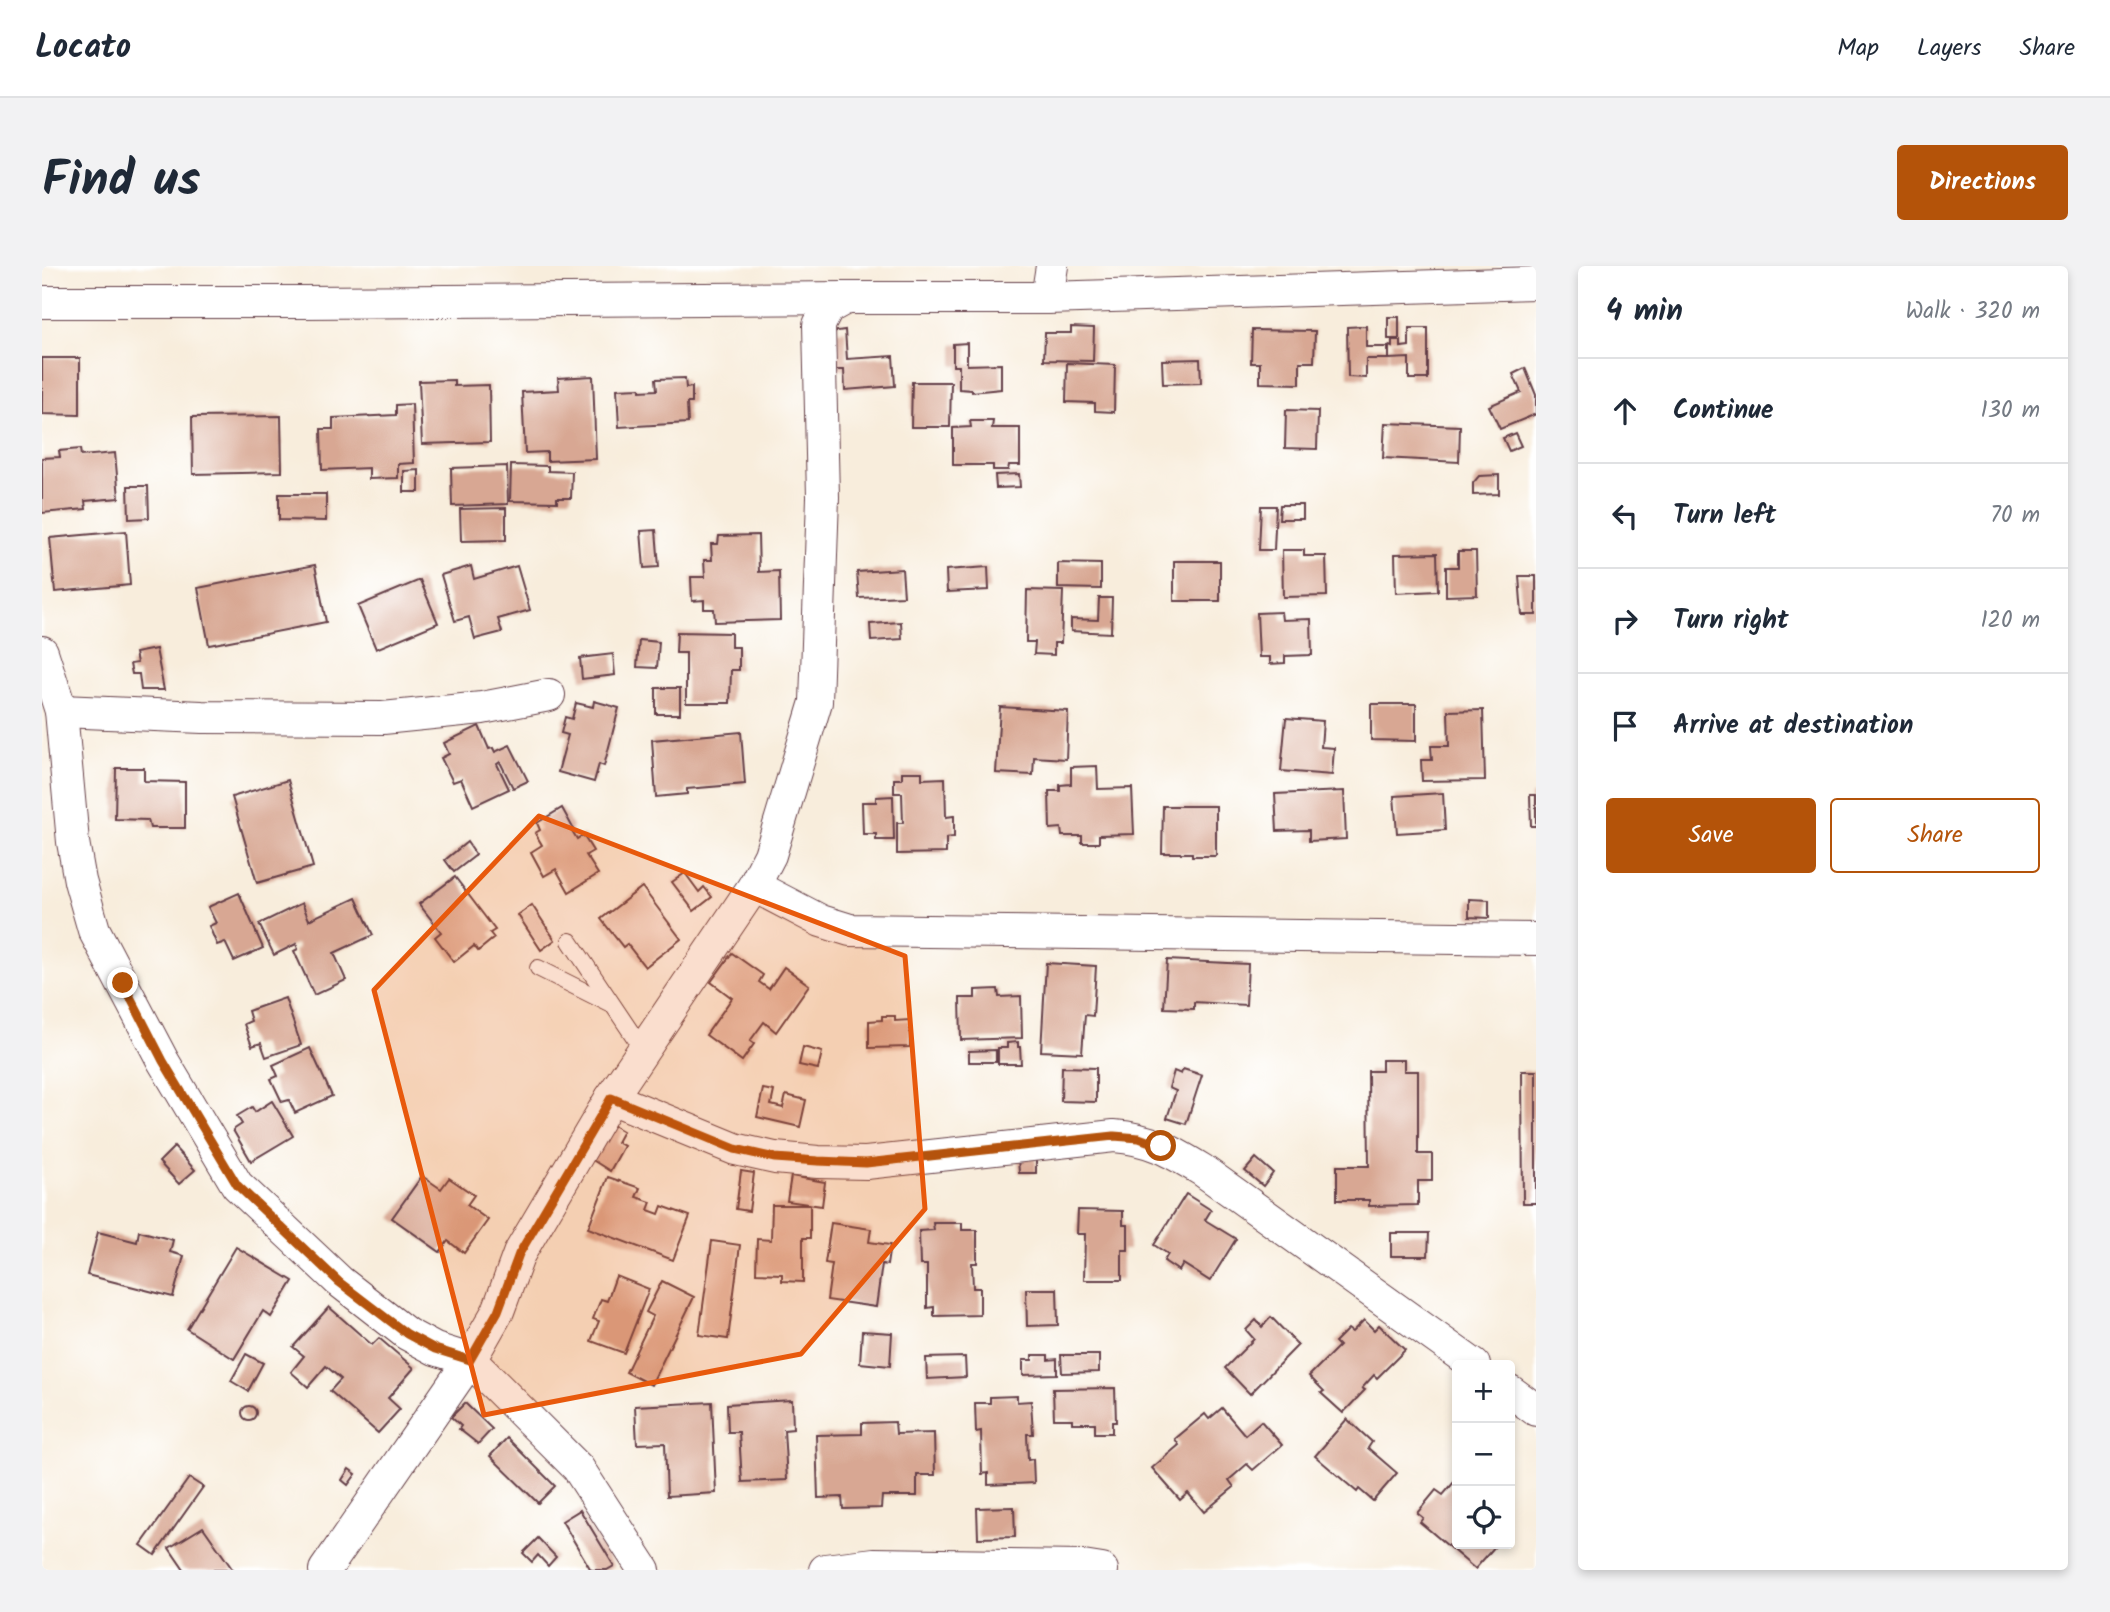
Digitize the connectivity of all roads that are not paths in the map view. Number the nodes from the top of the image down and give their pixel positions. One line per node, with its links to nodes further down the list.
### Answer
1 (1052, 266): 4 (street)
2 (1536, 282): 4 (street)
3 (846, 298): 4 (street); 5 (street); 9 (street)
4 (1047, 299)
5 (42, 302)
6 (42, 652): 8 (street)
7 (549, 695): 8 (street)
8 (61, 711): 16 (street)
9 (754, 886): 10 (street); 14 (street)
10 (1536, 939)
11 (570, 941): 13 (lane)
12 (538, 968): 13 (lane)
13 (612, 1005): 14 (lane)
14 (643, 1050): 15 (street)
15 (611, 1098): 16 (street); 17 (street)
16 (470, 1360): 20 (street); 21 (street)
17 (1467, 1360)
18 (1515, 1395): 19 (street)
19 (1536, 1410)
20 (325, 1570)
21 (644, 1570)
22 (825, 1570): 23 (street)
23 (1102, 1570)

